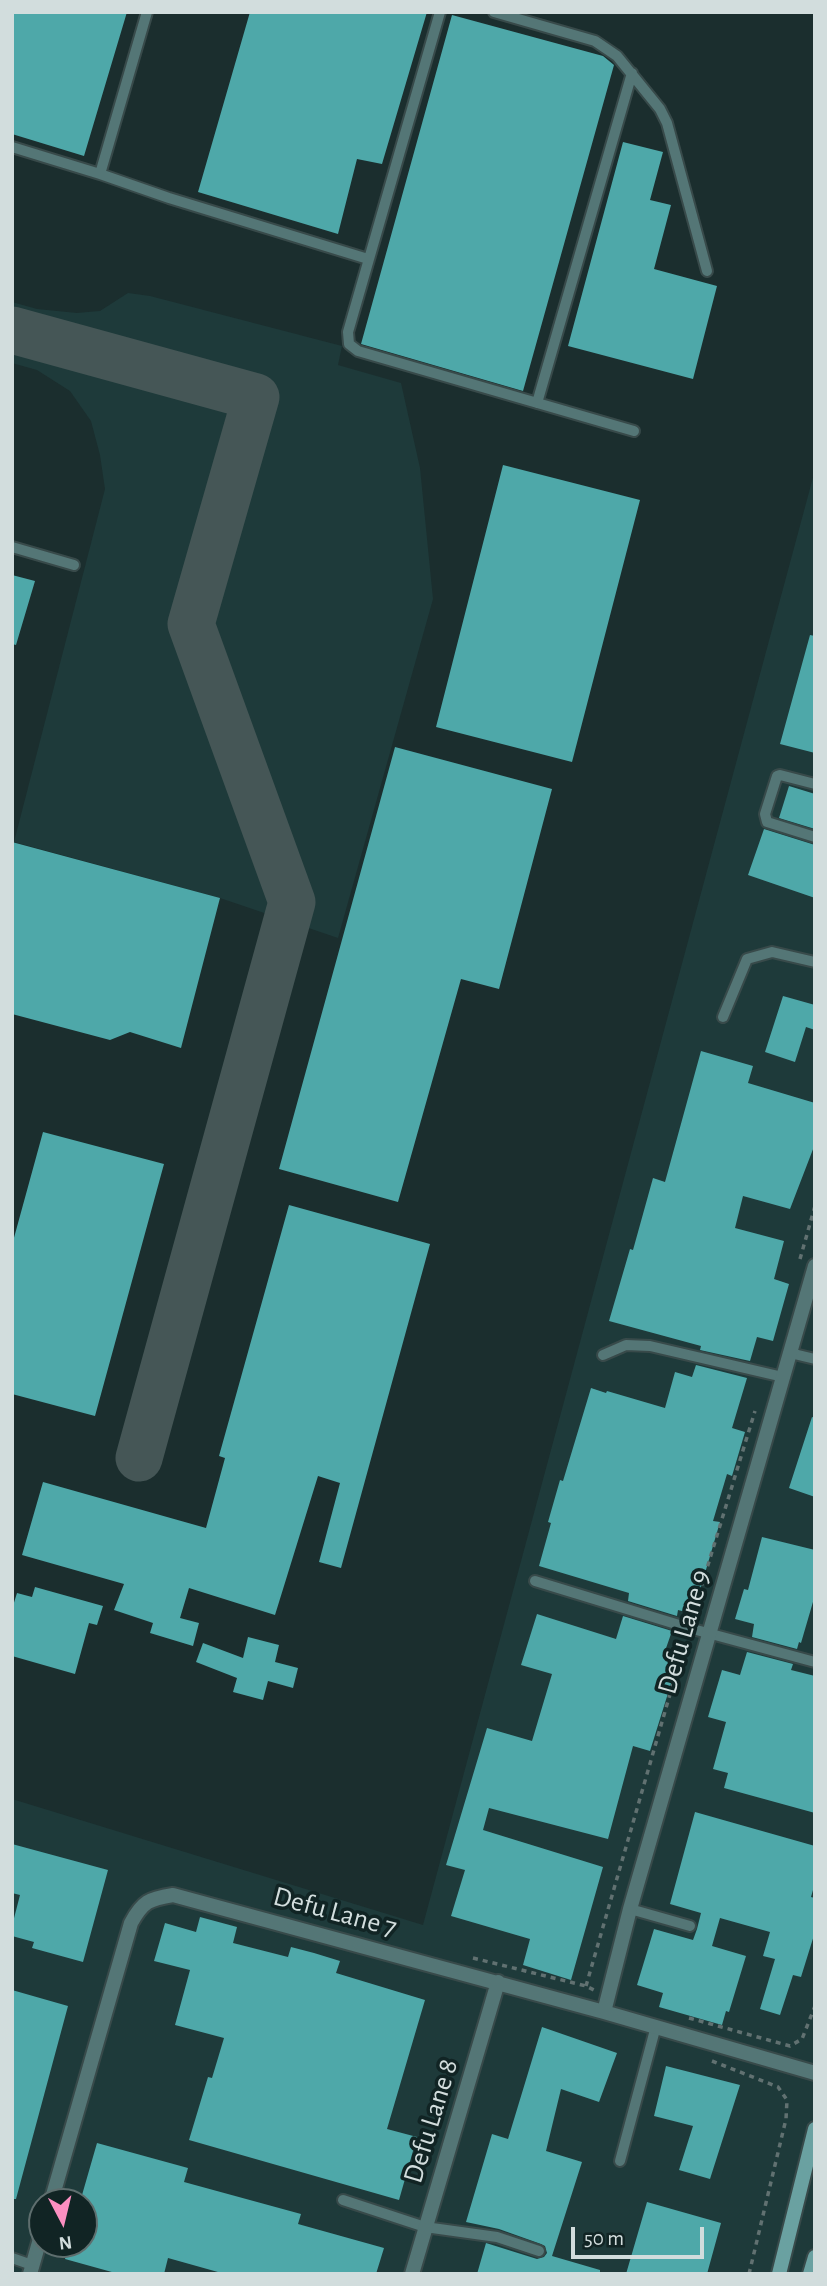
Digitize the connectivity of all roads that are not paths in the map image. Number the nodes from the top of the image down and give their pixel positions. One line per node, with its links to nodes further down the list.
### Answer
1 (147, 12): 6 (lane)
2 (440, 12): 7 (lane)
3 (494, 12): 4 (lane)
4 (632, 73): 8 (lane); 9 (lane)
5 (12, 147): 6 (lane)
6 (100, 174): 7 (lane)
7 (368, 259): 9 (lane)
8 (708, 271)
9 (537, 403): 10 (lane)
10 (634, 431)
11 (12, 547): 12 (lane)
12 (74, 565)
13 (815, 784): 14 (lane)
14 (815, 836)
15 (815, 962): 16 (lane)
16 (723, 1017)
17 (815, 1266): 18 (street, Defu Lane 9)
18 (790, 1353): 20 (lane); 21 (street, Defu Lane 9)
19 (603, 1355): 21 (lane)
20 (815, 1359)
21 (783, 1377): 23 (street, Defu Lane 9)
22 (536, 1581): 23 (lane)
23 (710, 1633): 24 (lane); 25 (street, Defu Lane 9)
24 (815, 1661)
25 (630, 1909): 26 (lane); 28 (street, Defu Lane 9)
26 (690, 1926)
27 (498, 1982): 28 (street, Defu Lane 7); 33 (street, Defu Lane 7); 35 (street, Defu Lane 8)
28 (604, 2012): 29 (street, Defu Lane 7)
29 (656, 2026): 30 (street, Defu Lane 7); 32 (lane)
30 (815, 2073)
31 (815, 2129): 41 (main road)
32 (620, 2161)
33 (55, 2188)
34 (343, 2200): 35 (lane)
35 (425, 2227): 36 (lane); 40 (street, Defu Lane 8)
36 (539, 2251)
37 (815, 2257): 42 (main road)
38 (12, 2258): 39 (lane)
39 (31, 2270)
40 (412, 2274)
41 (779, 2274)
42 (810, 2274)

